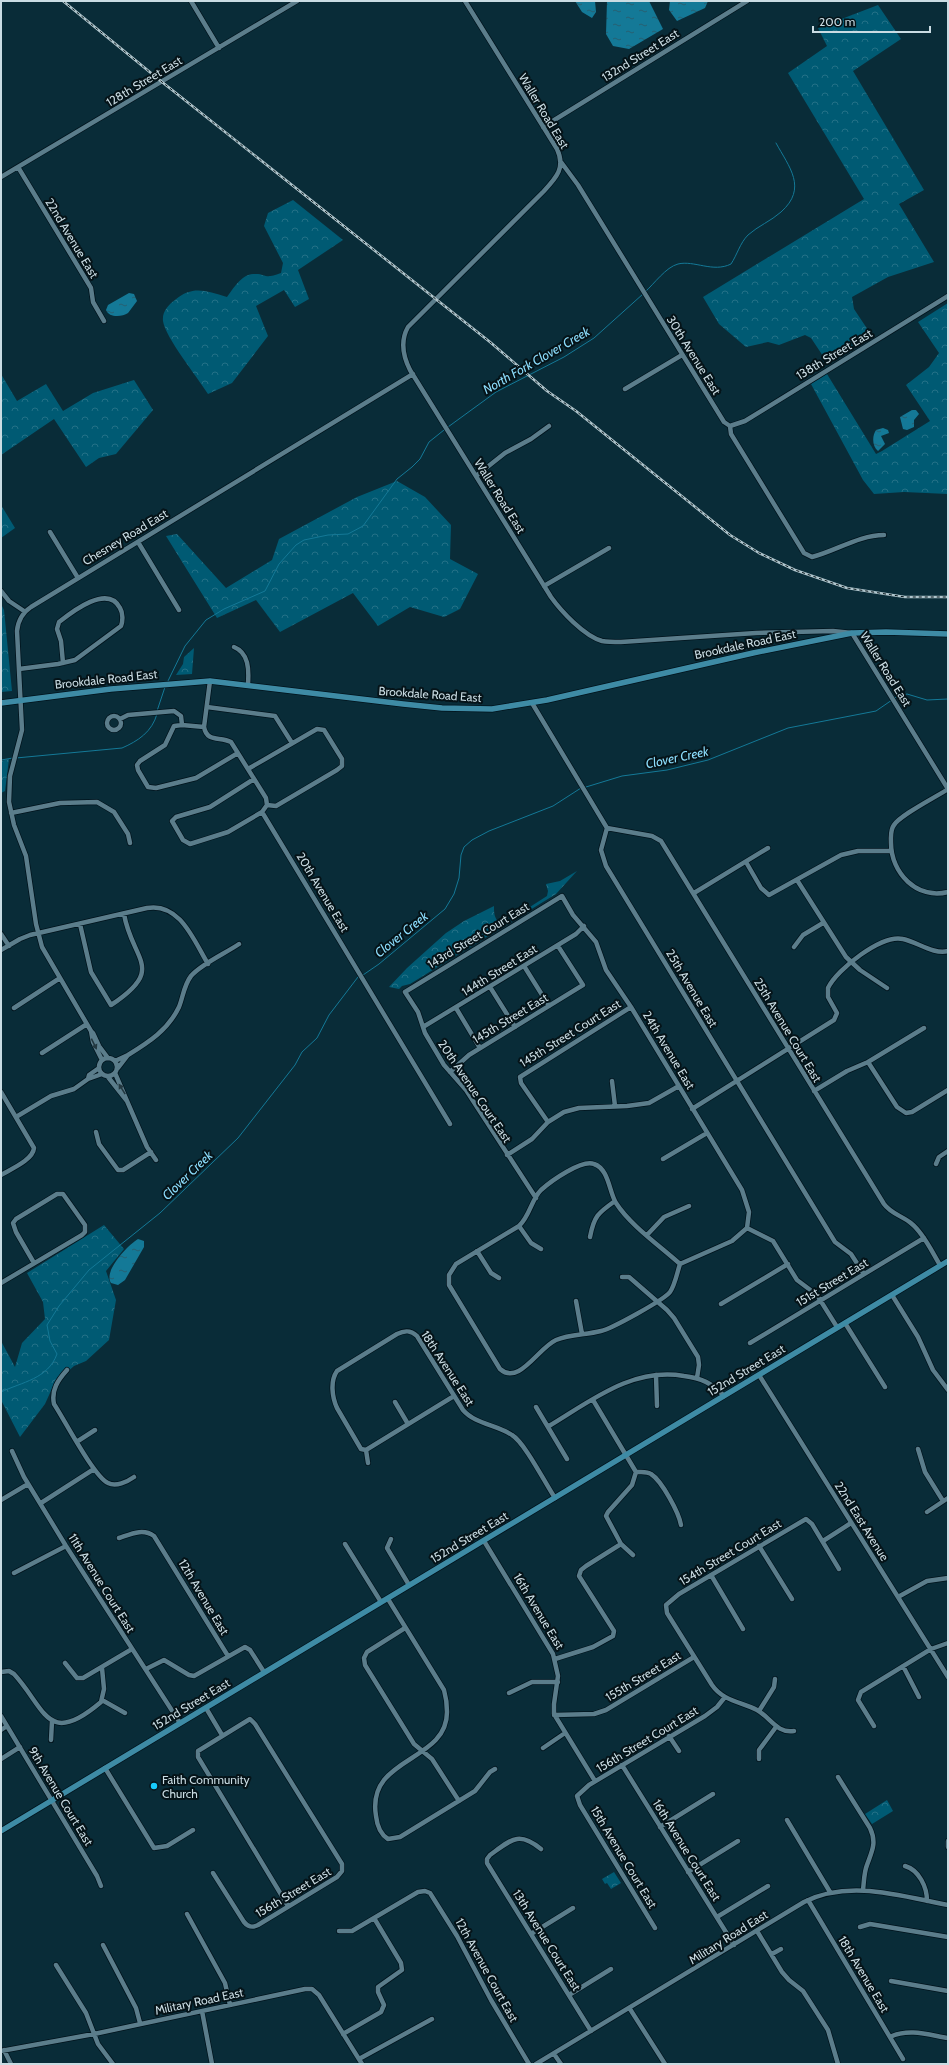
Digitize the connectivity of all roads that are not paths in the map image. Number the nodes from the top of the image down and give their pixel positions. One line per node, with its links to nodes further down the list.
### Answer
1 (191, 1): 5 (street)
2 (297, 1): 5 (street, 128th Street East)
3 (465, 1): 6 (street, Waller Road East)
4 (747, 1): 6 (street, 132nd Street East)
5 (219, 48): 8 (street, 128th Street East)
6 (543, 127): 7 (street, Waller Road East)
7 (561, 162): 12 (street, 30th Avenue East); 13 (street, Waller Road East)
8 (18, 168): 9 (street, 128th Street East); 11 (street, 22nd Avenue East)
9 (1, 178)
10 (948, 296): 16 (street, 138th Street East)
11 (104, 320)
12 (682, 355): 14 (street); 16 (street, 30th Avenue East)
13 (412, 374): 17 (street, Waller Road East); 20 (street, Chesney Road East)
14 (625, 389)
15 (549, 426): 17 (street)
16 (730, 426): 19 (street, 30th Avenue East)
17 (476, 476): 23 (street, Waller Road East)
18 (50, 532): 22 (street)
19 (884, 536)
20 (138, 542): 22 (street, Chesney Road East); 25 (street)
21 (609, 548): 23 (street)
22 (78, 578): 26 (street, Chesney Road East)
23 (544, 586): 27 (street, Waller Road East)
24 (1, 591): 26 (street)
25 (179, 610)
26 (24, 611): 31 (street)
27 (852, 633): 28 (main road, Brookdale Road East); 36 (main road, Brookdale Road East); 45 (street, Waller Road East)
28 (948, 634)
29 (234, 647): 33 (street)
30 (63, 663): 30 (street); 31 (street)
31 (19, 669): 34 (street)
32 (210, 680): 33 (main road, Brookdale Road East); 34 (main road, Brookdale Road East); 37 (street)
33 (248, 684): 36 (main road, Brookdale Road East)
34 (22, 700): 35 (main road, Brookdale Road East); 48 (street)
35 (1, 703)
36 (532, 703): 49 (street)
37 (207, 707): 40 (street); 41 (street)
38 (120, 719): 39 (street)
39 (182, 725): 40 (street); 42 (street)
40 (204, 727): 42 (street)
41 (292, 743): 43 (street); 46 (street)
42 (238, 753): 43 (street)
43 (248, 769): 44 (street)
44 (254, 779): 46 (street); 47 (street)
45 (948, 789): 52 (street)
46 (268, 805): 47 (street)
47 (262, 812): 112 (street, 20th Avenue East)
48 (12, 813): 50 (street); 62 (street)
49 (607, 828): 56 (street, 25th Avenue Court East); 102 (street, 25th Avenue East)
50 (130, 843)
51 (768, 848): 53 (street)
52 (891, 849): 54 (street); 55 (street)
53 (746, 862): 54 (street); 56 (street)
54 (797, 880): 59 (street)
55 (948, 892)
56 (694, 893): 87 (street, 25th Avenue Court East)
57 (562, 896): 61 (street, 24th Avenue East); 76 (street, 143rd Street Court East)
58 (124, 914): 60 (street); 60 (street); 71 (street)
59 (823, 923): 67 (street); 70 (street)
60 (80, 924): 62 (street)
61 (584, 926): 66 (street, 144th Street East); 78 (street, 24th Avenue East)
62 (38, 933): 65 (street); 73 (street)
63 (1, 934): 65 (street)
64 (239, 944): 71 (street)
65 (9, 946): 68 (street)
66 (558, 946): 72 (street, 144th Street East); 77 (street, 145th Street East)
67 (794, 947)
68 (1, 950)
69 (948, 951): 70 (street)
70 (851, 962): 75 (street); 87 (street)
71 (208, 964): 89 (street)
72 (524, 966): 74 (street, 144th Street East); 77 (street)
73 (60, 978): 79 (street); 81 (street)
74 (490, 987): 80 (street, 144th Street East); 83 (street)
75 (887, 988)
76 (405, 992): 82 (street, 20th Avenue Court East)
77 (549, 1006): 83 (street, 145th Street East)
78 (631, 1007): 103 (street, 24th Avenue East); 111 (street, 145th Street Court East)
79 (14, 1008)
80 (456, 1008): 82 (street, 144th Street East); 86 (street)
81 (87, 1024): 85 (street); 88 (street)
82 (423, 1026): 96 (street, 20th Avenue Court East)
83 (515, 1027): 86 (street, 145th Street East)
84 (924, 1028): 93 (street)
85 (91, 1032): 90 (street); 91 (street, one-way to 91)
86 (480, 1048): 96 (street, 145th Street East)
87 (788, 1048): 102 (street); 105 (street, 25th Avenue Court East)
88 (42, 1052)
89 (128, 1055): 92 (street); 95 (street)
90 (108, 1058): 91 (street); 92 (street)
91 (102, 1060): 94 (street)
92 (115, 1061): 95 (street)
93 (868, 1062): 104 (street); 105 (street)
94 (99, 1068): 97 (street); 100 (street)
95 (118, 1068): 98 (street)
96 (450, 1072): 117 (street, 20th Avenue Court East)
97 (102, 1074): 99 (street); 100 (street)
98 (115, 1074): 99 (street); 107 (street, one-way to 98)
99 (108, 1077): 107 (street)
100 (88, 1079): 110 (street)
101 (612, 1081): 108 (street)
102 (736, 1081): 109 (street); 137 (street, 25th Avenue East)
103 (679, 1086): 108 (street); 109 (street, 24th Avenue East)
104 (948, 1090)
105 (814, 1091): 129 (street, 25th Avenue Court East)
106 (1, 1092): 110 (street)
107 (127, 1101): 116 (street)
108 (614, 1106): 111 (street)
109 (692, 1109): 114 (street, 24th Avenue East)
110 (16, 1117): 121 (street)
111 (548, 1122): 117 (street)
112 (450, 1124)
113 (96, 1132): 116 (street)
114 (707, 1133): 118 (street); 126 (street, 24th Avenue East)
115 (948, 1151): 120 (street)
116 (151, 1152): 119 (street)
117 (507, 1155): 122 (street, 20th Avenue Court East)
118 (663, 1159)
119 (156, 1160)
120 (936, 1164)
121 (1, 1175)
122 (536, 1198): 123 (street); 125 (street)
123 (615, 1201): 127 (street); 128 (street)
124 (689, 1206): 127 (street)
125 (519, 1226): 130 (street); 131 (street)
126 (748, 1228): 134 (street); 135 (street)
127 (647, 1235): 134 (street)
128 (590, 1237)
129 (924, 1238): 136 (street, 25th Avenue Court East); 137 (street, 151st Street East)
130 (541, 1249)
131 (477, 1251): 139 (street); 148 (street)
132 (948, 1261): 136 (main road, 152nd Street East)
133 (34, 1263): 133 (street); 140 (street)
134 (680, 1264): 144 (street)
135 (788, 1264): 142 (street); 145 (street)
136 (940, 1265): 141 (main road, 152nd Street East)
137 (864, 1274): 142 (street, 151st Street East)
138 (622, 1276): 144 (street)
139 (499, 1278)
140 (1, 1282)
141 (892, 1295): 146 (main road, 152nd Street East); 155 (street)
142 (821, 1300): 147 (street); 149 (street, 151st Street East)
143 (576, 1301): 148 (street)
144 (657, 1301): 148 (street); 153 (street)
145 (721, 1304)
146 (845, 1323): 147 (main road, 152nd Street East); 154 (street)
147 (837, 1327): 152 (main road, 152nd Street East)
148 (582, 1334)
149 (750, 1343)
150 (67, 1370): 165 (street)
151 (656, 1374): 153 (street); 158 (street); 160 (street)
152 (759, 1375): 157 (main road, 152nd Street East); 182 (street, 22nd East Avenue)
153 (697, 1378): 157 (street)
154 (885, 1388)
155 (948, 1390)
156 (454, 1396): 162 (street); 167 (street, 18th Avenue East); 176 (street, 18th Avenue East)
157 (724, 1396): 169 (main road, 152nd Street East)
158 (593, 1400): 163 (street); 169 (street)
159 (395, 1402): 162 (street)
160 (657, 1406)
161 (536, 1407): 163 (street)
162 (408, 1424): 167 (street)
163 (549, 1426): 170 (street)
164 (95, 1430): 165 (street)
165 (78, 1441): 172 (street)
166 (918, 1448): 179 (street)
167 (366, 1450): 171 (street)
168 (12, 1451): 175 (street, 11th Avenue Court East)
169 (626, 1455): 173 (street); 176 (main road, 152nd Street East)
170 (567, 1459)
171 (368, 1463)
172 (94, 1469): 174 (street); 180 (street)
173 (636, 1472): 183 (street); 189 (street)
174 (134, 1477)
175 (28, 1484): 178 (street); 180 (street, 11th Avenue Court East)
176 (555, 1498): 186 (main road, 152nd Street East)
177 (948, 1498): 179 (street)
178 (1, 1500)
179 (943, 1502): 181 (street)
180 (40, 1503): 190 (street, 11th Avenue Court East)
181 (927, 1512)
182 (852, 1523): 187 (street); 198 (street, 22nd East Avenue)
183 (681, 1525)
184 (120, 1538): 207 (street, 12th Avenue East)
185 (391, 1539): 197 (street)
186 (484, 1541): 197 (main road, 152nd Street East); 209 (street, 16th Avenue East)
187 (823, 1541): 191 (street, 154th Street Court East); 193 (street)
188 (345, 1544): 201 (street)
189 (621, 1544): 192 (street); 209 (street)
190 (66, 1546): 194 (street); 205 (street, 11th Avenue Court East)
191 (759, 1546): 195 (street, 154th Street Court East); 200 (street)
192 (633, 1555)
193 (839, 1569)
194 (14, 1573)
195 (711, 1575): 203 (street); 208 (street, 154th Street Court East)
196 (948, 1578): 198 (street)
197 (409, 1585): 199 (main road, 152nd Street East)
198 (898, 1597): 206 (street, 22nd East Avenue)
199 (388, 1599): 201 (main road, 152nd Street East); 202 (street)
200 (792, 1599)
201 (381, 1602): 215 (main road, 152nd Street East)
202 (405, 1628): 241 (street); 241 (street)
203 (743, 1629)
204 (948, 1643): 206 (street)
205 (132, 1649): 212 (street); 213 (street, 11th Avenue Court East)
206 (930, 1649): 211 (street); 216 (street, 22nd East Avenue)
207 (228, 1656): 213 (street); 215 (street)
208 (694, 1657): 220 (street); 226 (street, 155th Street East)
209 (555, 1659): 218 (street, 16th Avenue East)
210 (65, 1663): 212 (street)
211 (902, 1666): 221 (street); 231 (street)
212 (102, 1668): 222 (street)
213 (146, 1669): 229 (street, 11th Avenue Court East)
214 (1, 1672): 228 (street)
215 (264, 1672): 223 (main road, 152nd Street East)
216 (948, 1676)
217 (775, 1679): 224 (street)
218 (558, 1682): 219 (street); 226 (street, 16th Avenue East)
219 (509, 1693)
220 (725, 1697): 224 (street); 237 (street, 156th Street Court East)
221 (919, 1697)
222 (102, 1700): 225 (street); 228 (street)
223 (206, 1708): 229 (main road, 152nd Street East); 236 (street)
224 (759, 1711): 232 (street)
225 (125, 1713)
226 (554, 1715): 235 (street)
227 (1, 1716): 230 (street, 9th Avenue Court East)
228 (52, 1721): 238 (street)
229 (180, 1723): 246 (main road, 152nd Street East)
230 (7, 1726): 233 (street); 239 (street, 9th Avenue Court East)
231 (874, 1726)
232 (776, 1727): 234 (street); 244 (street)
233 (1, 1730)
234 (794, 1731)
235 (565, 1733): 240 (street); 249 (street)
236 (222, 1735): 272 (street); 272 (street, 156th Street East)
237 (669, 1736): 242 (street); 245 (street, 156th Street Court East)
238 (51, 1740)
239 (20, 1747): 243 (street); 252 (street, 9th Avenue Court East)
240 (542, 1748)
241 (422, 1751): 253 (street); 253 (street)
242 (678, 1751)
243 (1, 1759)
244 (759, 1759)
245 (622, 1765): 249 (street, 156th Street Court East); 255 (street, 16th Avenue Court East)
246 (105, 1768): 252 (main road, 152nd Street East); 256 (street)
247 (495, 1769): 253 (street)
248 (838, 1777): 267 (street)
249 (595, 1782): 251 (street, 156th Street Court East)
250 (713, 1794): 255 (street)
251 (577, 1796): 278 (street, 15th Avenue Court East)
252 (52, 1801): 257 (main road, 152nd Street East); 265 (street, 9th Avenue Court East)
253 (459, 1801)
254 (787, 1820): 268 (street)
255 (660, 1827): 263 (street, 16th Avenue Court East)
256 (193, 1830)
257 (1, 1831)
258 (738, 1841): 263 (street)
259 (948, 1841): 260 (street)
260 (948, 1846)
261 (541, 1849): 281 (street, 13th Avenue Court East)
262 (905, 1866): 270 (street)
263 (688, 1872): 275 (street, 16th Avenue Court East)
264 (213, 1873): 272 (street, 156th Street East)
265 (101, 1886)
266 (768, 1886): 275 (street)
267 (863, 1890): 268 (street, Military Road East); 270 (street, Military Road East)
268 (830, 1892): 269 (street, Military Road East)
269 (808, 1900): 280 (street, Military Road East); 300 (street, 18th Avenue East)
270 (927, 1901): 271 (street, Military Road East)
271 (948, 1905)
272 (288, 1906)
273 (572, 1908): 281 (street)
274 (187, 1914): 292 (street)
275 (717, 1917): 284 (street, 16th Avenue Court East)
276 (374, 1918): 279 (street); 299 (street); 309 (street, 12th Avenue Court East)
277 (860, 1927): 282 (street)
278 (655, 1928)
279 (339, 1931)
280 (757, 1931): 284 (street, Military Road East); 286 (street)
281 (531, 1934): 291 (street, 13th Avenue Court East)
282 (948, 1937)
283 (103, 1945): 296 (street)
284 (734, 1945): 293 (street, Military Road East)
285 (781, 1949): 286 (street)
286 (772, 1954): 313 (street)
287 (56, 1965): 298 (street)
288 (611, 1969): 291 (street)
289 (891, 1981): 290 (street)
290 (948, 1991)
291 (569, 1995): 297 (street, 13th Avenue Court East)
292 (230, 2005): 294 (street, Military Road East); 299 (street, Military Road East)
293 (630, 2009): 297 (street, Military Road East); 312 (street)
294 (202, 2011): 296 (street, Military Road East); 308 (street)
295 (432, 2019): 305 (street)
296 (140, 2023): 298 (street, Military Road East)
297 (591, 2031): 303 (street, Military Road East)
298 (94, 2034): 302 (street, Military Road East); 307 (street)
299 (344, 2034): 305 (street, Military Road East)
300 (890, 2037): 301 (street); 304 (street, 18th Avenue East)
301 (948, 2038)
302 (3, 2051): 306 (street)
303 (554, 2054): 310 (street, Military Road East); 311 (street)
304 (903, 2059)
305 (360, 2062)
306 (12, 2064)
307 (113, 2064)
308 (212, 2064)
309 (529, 2064)
310 (536, 2064)
311 (561, 2064)
312 (665, 2064)
313 (838, 2064)

